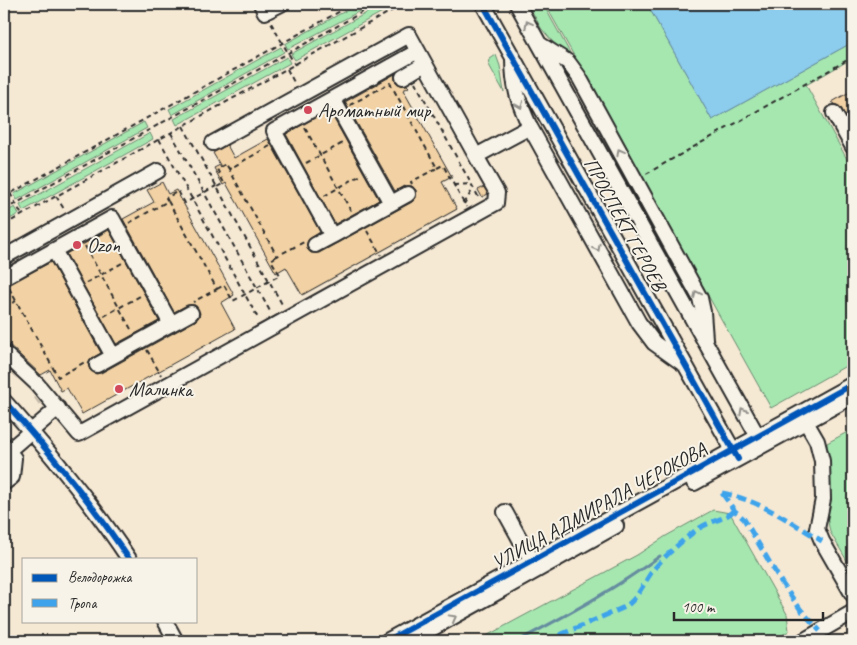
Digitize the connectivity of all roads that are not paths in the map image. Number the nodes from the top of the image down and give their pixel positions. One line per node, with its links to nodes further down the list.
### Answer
1 (280, 4): 4 (street)
2 (483, 4): 6 (street, ПРОСПЕКТ ГЕРОЕВ)
3 (517, 4): 34 (street, one-way to 3)
4 (263, 8)
5 (422, 58): 7 (street); 8 (street); 11 (street); 13 (street)
6 (513, 58): 10 (street, one-way to 10); 27 (street, ПРОСПЕКТ ГЕРОЕВ)
7 (403, 78)
8 (333, 98): 16 (street); 17 (street)
9 (834, 113): 12 (street)
10 (530, 127): 13 (street); 27 (street, one-way to 27)
11 (213, 143)
12 (853, 147)
13 (476, 156): 31 (street)
14 (158, 171): 20 (street)
15 (408, 194): 16 (street)
16 (391, 204): 17 (street)
17 (332, 236): 18 (street)
18 (315, 246)
19 (54, 250): 21 (street); 23 (street); 25 (street)
20 (4, 257)
21 (6, 282)
22 (191, 313): 23 (street)
23 (171, 324): 25 (street)
24 (4, 354): 31 (street)
25 (113, 356): 26 (street)
26 (91, 363)
27 (685, 365): 36 (street, ПРОСПЕКТ ГЕРОЕВ)
28 (853, 384): 34 (street, УЛИЦА АДМИРАЛА ЧЕРОКОВА)
29 (853, 396): 32 (street, УЛИЦА АДМИРАЛА ЧЕРОКОВА)
30 (4, 401): 33 (street)
31 (58, 408): 33 (street)
32 (806, 422): 34 (street, УЛИЦА АДМИРАЛА ЧЕРОКОВА); 41 (street)
33 (32, 431): 35 (street); 39 (street)
34 (760, 442): 36 (street, УЛИЦА АДМИРАЛА ЧЕРОКОВА)
35 (6, 448): 37 (street)
36 (735, 455): 40 (street, УЛИЦА АДМИРАЛА ЧЕРОКОВА); 46 (street, УЛИЦА АДМИРАЛА ЧЕРОКОВА, one-way to 36)
37 (4, 483)
38 (505, 512): 40 (street)
39 (128, 558)
40 (532, 561): 45 (street, УЛИЦА АДМИРАЛА ЧЕРОКОВА)
41 (853, 595)
42 (853, 612): 47 (street)
43 (166, 622): 44 (street)
44 (176, 641)
45 (387, 641)
46 (410, 641)
47 (803, 641)

